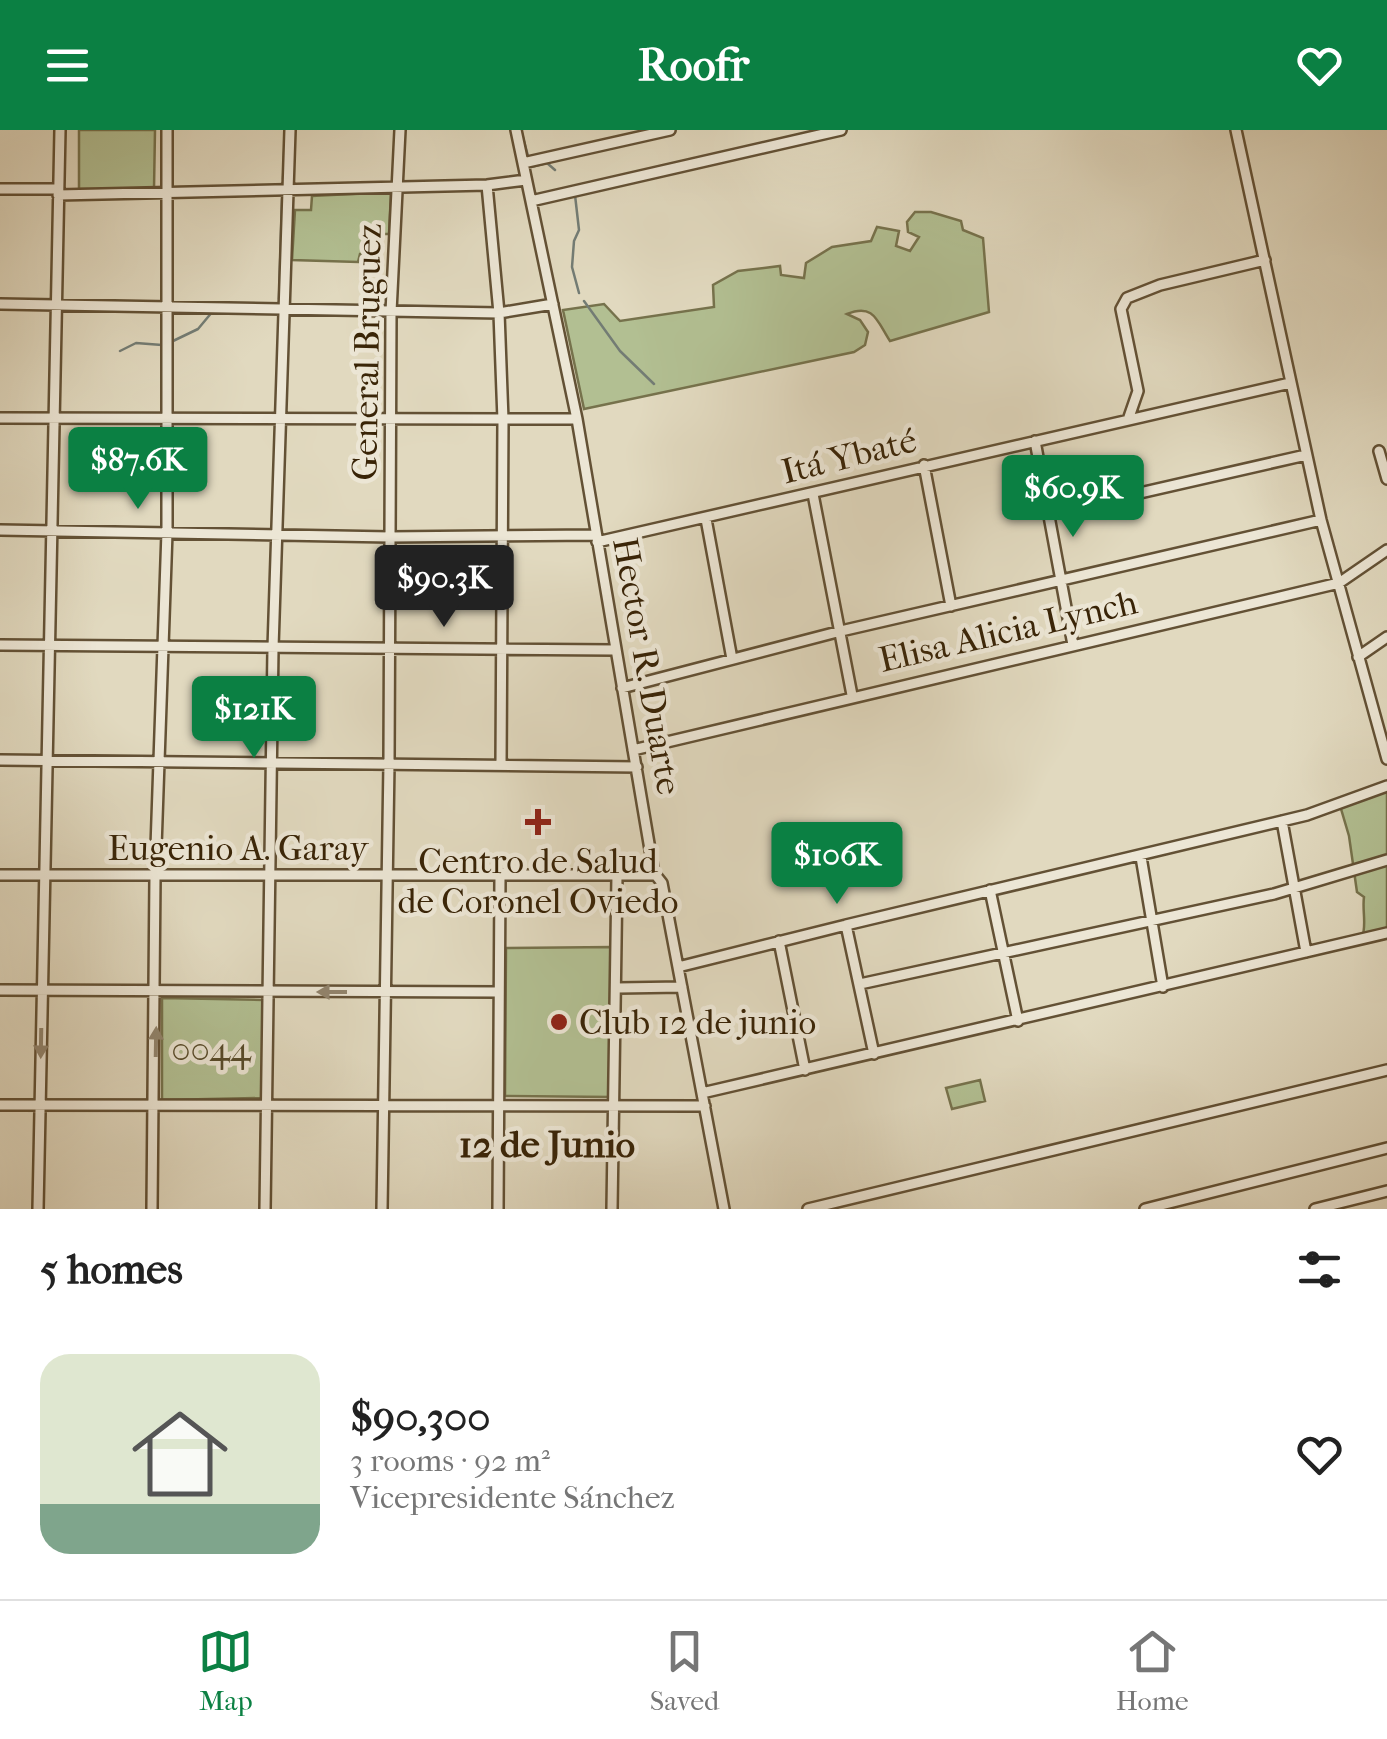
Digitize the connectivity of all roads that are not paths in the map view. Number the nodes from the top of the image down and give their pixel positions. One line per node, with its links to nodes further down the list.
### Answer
1 (60, 130): 15 (street)
2 (167, 130): 16 (street)
3 (290, 130): 14 (street)
4 (400, 130): 12 (street, General Bruguez)
5 (516, 130): 9 (street, Hector R. Duarte)
6 (670, 130): 9 (street)
7 (841, 130): 17 (street)
8 (1236, 130): 18 (street)
9 (522, 163): 10 (street, Hector R. Duarte)
10 (526, 180): 11 (street); 17 (street, Hector R. Duarte)
11 (486, 185): 12 (street); 25 (street)
12 (398, 188): 14 (street); 24 (street, General Bruguez)
13 (0, 189): 15 (street)
14 (290, 190): 16 (street); 23 (street)
15 (58, 192): 16 (street); 21 (street)
16 (167, 192): 22 (street)
17 (531, 201): 20 (street, Hector R. Duarte)
18 (1265, 260): 26 (street); 27 (street)
19 (0, 304): 21 (street)
20 (553, 304): 25 (street); 33 (street, Hector R. Duarte)
21 (56, 305): 22 (street); 29 (street)
22 (167, 306): 23 (street); 30 (street)
23 (284, 308): 24 (street); 31 (street)
24 (390, 312): 25 (street); 34 (street, General Bruguez)
25 (499, 313): 32 (street)
26 (1290, 382): 27 (street, Itá Ybaté); 37 (street)
27 (1130, 417): 35 (street, Itá Ybaté)
28 (0, 418): 29 (street)
29 (55, 418): 30 (street); 45 (street)
30 (169, 419): 31 (street); 46 (street)
31 (279, 420): 34 (street); 47 (street)
32 (503, 420): 33 (street); 34 (street); 49 (street)
33 (577, 420): 50 (street, Hector R. Duarte)
34 (391, 421): 48 (street, General Bruguez)
35 (1035, 441): 38 (street, Itá Ybaté); 41 (street)
36 (1380, 452): 39 (street)
37 (1306, 455): 41 (street); 43 (street)
38 (924, 465): 40 (street, Itá Ybaté); 54 (street)
39 (1387, 480)
40 (813, 494): 42 (street, Itá Ybaté); 55 (street)
41 (1048, 514): 52 (street)
42 (706, 519): 50 (street, Itá Ybaté); 66 (street)
43 (1321, 520): 52 (street); 53 (street)
44 (0, 530): 45 (street, Itá Ybaté)
45 (52, 530): 46 (street, Itá Ybaté); 58 (street)
46 (167, 532): 47 (street, Itá Ybaté); 60 (street)
47 (276, 534): 48 (street, Itá Ybaté); 61 (street)
48 (390, 537): 49 (street, Itá Ybaté); 62 (street, General Bruguez)
49 (502, 538): 50 (street, Itá Ybaté); 63 (street)
50 (596, 538): 64 (street, Hector R. Duarte)
51 (1387, 550): 53 (street, Elisa Alicia Lynch)
52 (1062, 582): 54 (street); 59 (street)
53 (1339, 583): 59 (street, Elisa Alicia Lynch); 65 (street)
54 (951, 606): 55 (street)
55 (841, 631): 66 (street); 68 (street)
56 (1387, 637): 65 (street)
57 (0, 645): 58 (street)
58 (48, 645): 60 (street); 73 (street)
59 (1073, 645): 68 (street, Elisa Alicia Lynch)
60 (162, 647): 61 (street); 74 (street)
61 (273, 648): 62 (street); 75 (street)
62 (390, 650): 63 (street); 76 (street, General Bruguez)
63 (502, 650): 64 (street); 77 (street)
64 (615, 650): 67 (street, Hector R. Duarte)
65 (1358, 657): 69 (street)
66 (732, 659): 67 (street)
67 (622, 688): 70 (street, Hector R. Duarte)
68 (852, 695): 70 (street, Elisa Alicia Lynch)
69 (1383, 725): 71 (street)
70 (633, 750): 78 (street, Hector R. Duarte)
71 (1387, 759)
72 (0, 760): 73 (street)
73 (45, 760): 74 (street); 85 (street)
74 (159, 761): 75 (street); 89 (street)
75 (273, 762): 76 (street); 83 (street)
76 (390, 763): 77 (street); 86 (street, General Bruguez)
77 (501, 765): 78 (street)
78 (637, 768): 88 (street, Hector R. Duarte)
79 (1387, 786): 80 (street)
80 (1282, 821): 81 (street); 91 (street)
81 (1141, 857): 92 (street); 93 (street)
82 (1387, 860): 91 (street)
83 (272, 874): 86 (street, Eugenio A. Garay); 89 (street, Eugenio A. Garay); 107 (street)
84 (0, 875): 85 (street, Eugenio A. Garay)
85 (44, 875): 89 (street, Eugenio A. Garay); 105 (street)
86 (388, 875): 90 (street, Eugenio A. Garay); 108 (street, General Bruguez)
87 (617, 875): 88 (street, Eugenio A. Garay); 90 (street, Eugenio A. Garay); 103 (street)
88 (656, 875): 99 (street, Hector R. Duarte)
89 (155, 876): 106 (street)
90 (500, 876): 109 (street)
91 (1293, 889): 93 (street); 97 (street)
92 (990, 890): 94 (street); 98 (street)
93 (1152, 920): 98 (street); 102 (street)
94 (846, 925): 96 (street); 100 (street)
95 (1387, 933): 97 (street)
96 (780, 941): 99 (street); 112 (street)
97 (1306, 952): 102 (street)
98 (1002, 955): 100 (street); 110 (street)
99 (678, 967): 101 (street, Hector R. Duarte)
100 (860, 984): 111 (street)
101 (682, 987): 103 (street); 114 (street, Hector R. Duarte)
102 (1163, 987): 110 (street)
103 (618, 988): 120 (street)
104 (0, 990): 105 (street)
105 (42, 991): 106 (street); 117 (street, one-way to 117)
106 (156, 991): 107 (street); 118 (street, one-way to 106)
107 (271, 992): 108 (street, one-way to 107); 121 (street)
108 (385, 992): 109 (street); 119 (street, General Bruguez)
109 (499, 992): 115 (street)
110 (1018, 1021): 111 (street)
111 (874, 1054): 112 (street)
112 (805, 1070): 114 (street)
113 (1387, 1070): 132 (street)
114 (702, 1094): 122 (street, Hector R. Duarte)
115 (498, 1104): 119 (street); 120 (street); 129 (street)
116 (0, 1105): 117 (street)
117 (40, 1105): 118 (street); 125 (street)
118 (155, 1105): 121 (street); 126 (street)
119 (383, 1105): 121 (street); 128 (street, General Bruguez)
120 (615, 1105): 122 (street); 130 (street)
121 (266, 1106): 127 (street)
122 (704, 1106): 131 (street, Hector R. Duarte)
123 (1387, 1148): 133 (street)
124 (1387, 1191): 134 (street)
125 (38, 1209)
126 (152, 1209)
127 (266, 1209)
128 (382, 1209)
129 (498, 1209)
130 (612, 1209)
131 (724, 1209)
132 (808, 1209)
133 (1145, 1209)
134 (1315, 1209)

